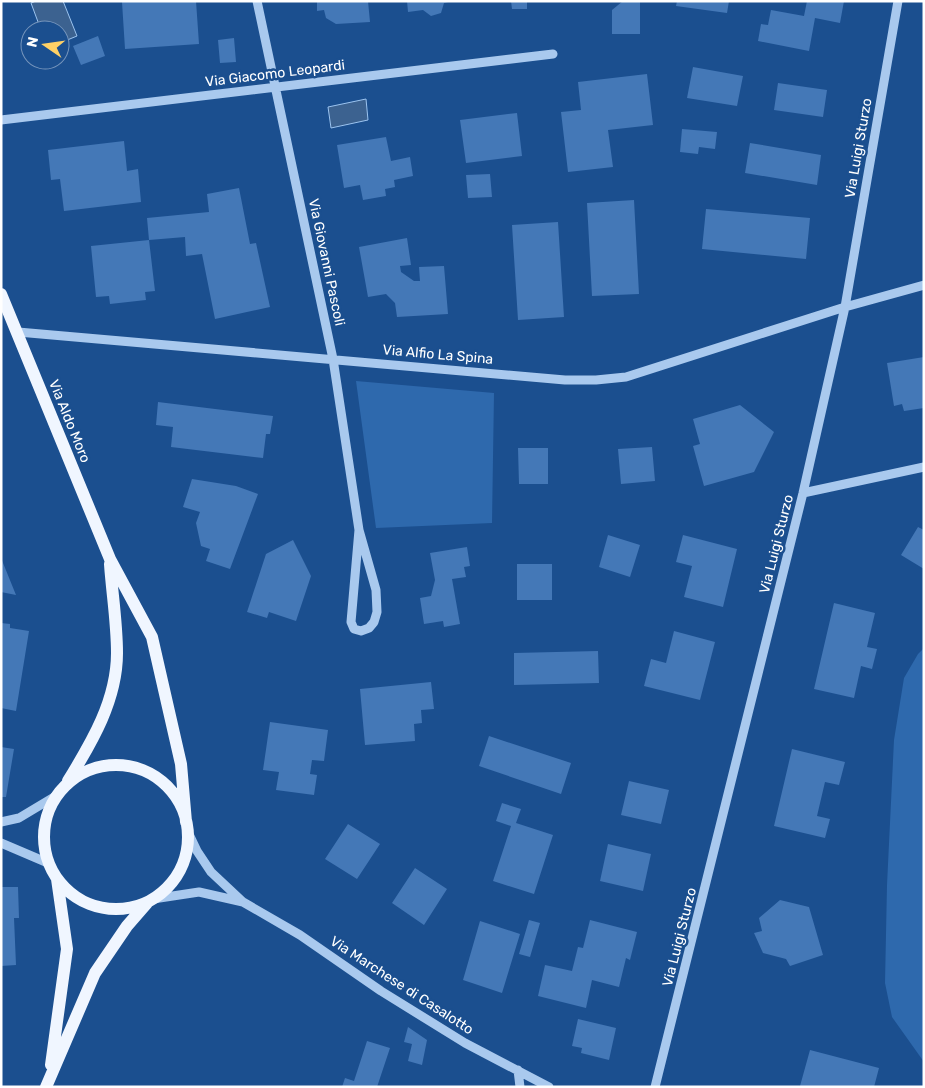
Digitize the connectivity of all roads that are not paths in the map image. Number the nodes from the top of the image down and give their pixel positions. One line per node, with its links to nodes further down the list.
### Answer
1 (257, 1): 4 (street, Via Giovanni Pascoli)
2 (898, 1): 8 (street, Via Luigi Sturzo)
3 (553, 54): 4 (street, Via Giacomo Leopardi)
4 (275, 87): 5 (street, Via Giacomo Leopardi); 10 (street, Via Giovanni Pascoli)
5 (1, 120)
6 (924, 285): 8 (street, Via Alfio La Spina)
7 (1, 294): 9 (main road, Via Aldo Moro)
8 (845, 307): 10 (street, Via Alfio La Spina); 12 (street, Via Luigi Sturzo)
9 (18, 332): 10 (street, Via Alfio La Spina); 14 (main road, Via Aldo Moro)
10 (334, 359): 13 (street, Via Giovanni Pascoli)
11 (924, 467): 12 (street)
12 (803, 493): 27 (street, Via Luigi Sturzo)
13 (359, 530): 13 (street)
14 (110, 559): 15 (main road); 17 (main road)
15 (61, 791): 16 (street); 17 (main road); 19 (main road)
16 (1, 822)
17 (186, 826): 21 (main road); 22 (street)
18 (1, 843): 19 (street)
19 (48, 863): 20 (main road)
20 (57, 879): 21 (main road); 24 (main road)
21 (151, 900): 22 (street); 24 (main road)
22 (243, 902): 23 (street, Via Marchese di Casalotto)
23 (518, 1070): 25 (street); 26 (street, Via Marchese di Casalotto)
24 (47, 1084)
25 (520, 1087)
26 (549, 1087)
27 (655, 1087)

